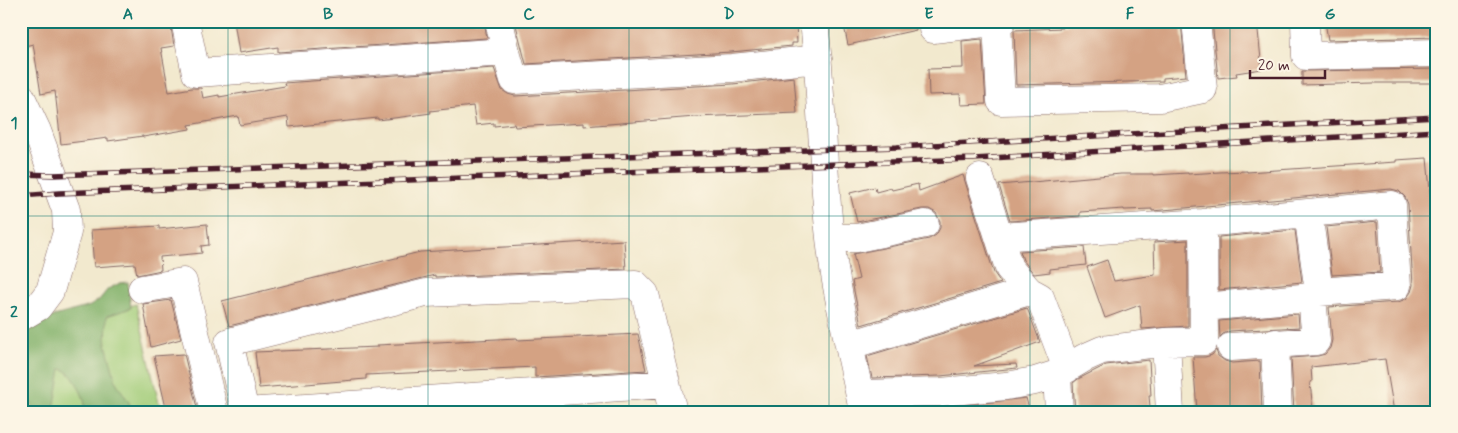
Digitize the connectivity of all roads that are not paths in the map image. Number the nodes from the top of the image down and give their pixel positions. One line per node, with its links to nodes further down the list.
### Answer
1 (185, 21): 9 (street)
2 (499, 21): 9 (street)
3 (814, 21): 11 (street)
4 (933, 21): 8 (street)
5 (1002, 21): 8 (street)
6 (1196, 21): 8 (street)
7 (1305, 21): 10 (street)
8 (997, 22)
9 (506, 52): 11 (street)
10 (1437, 53)
11 (818, 59): 18 (street)
12 (21, 96): 23 (street)
13 (980, 178): 17 (street)
14 (1308, 213): 15 (street); 21 (street); 21 (street)
15 (1203, 223): 17 (street); 22 (street)
16 (925, 224): 18 (street)
17 (999, 237): 20 (street)
18 (830, 238): 26 (street)
19 (142, 289): 31 (street)
20 (1029, 291): 26 (street); 28 (street)
21 (1316, 294): 22 (street); 25 (street)
22 (1204, 307): 24 (street)
23 (21, 317)
24 (1166, 342): 28 (street); 35 (street)
25 (1275, 343): 27 (street); 36 (street)
26 (850, 345): 30 (street)
27 (1231, 346)
28 (1062, 372): 30 (street); 34 (street)
29 (666, 384): 32 (street); 32 (street); 33 (street)
30 (861, 403)
31 (214, 412)
32 (245, 412)
33 (673, 412)
34 (1059, 412)
35 (1170, 412)
36 (1278, 412)

